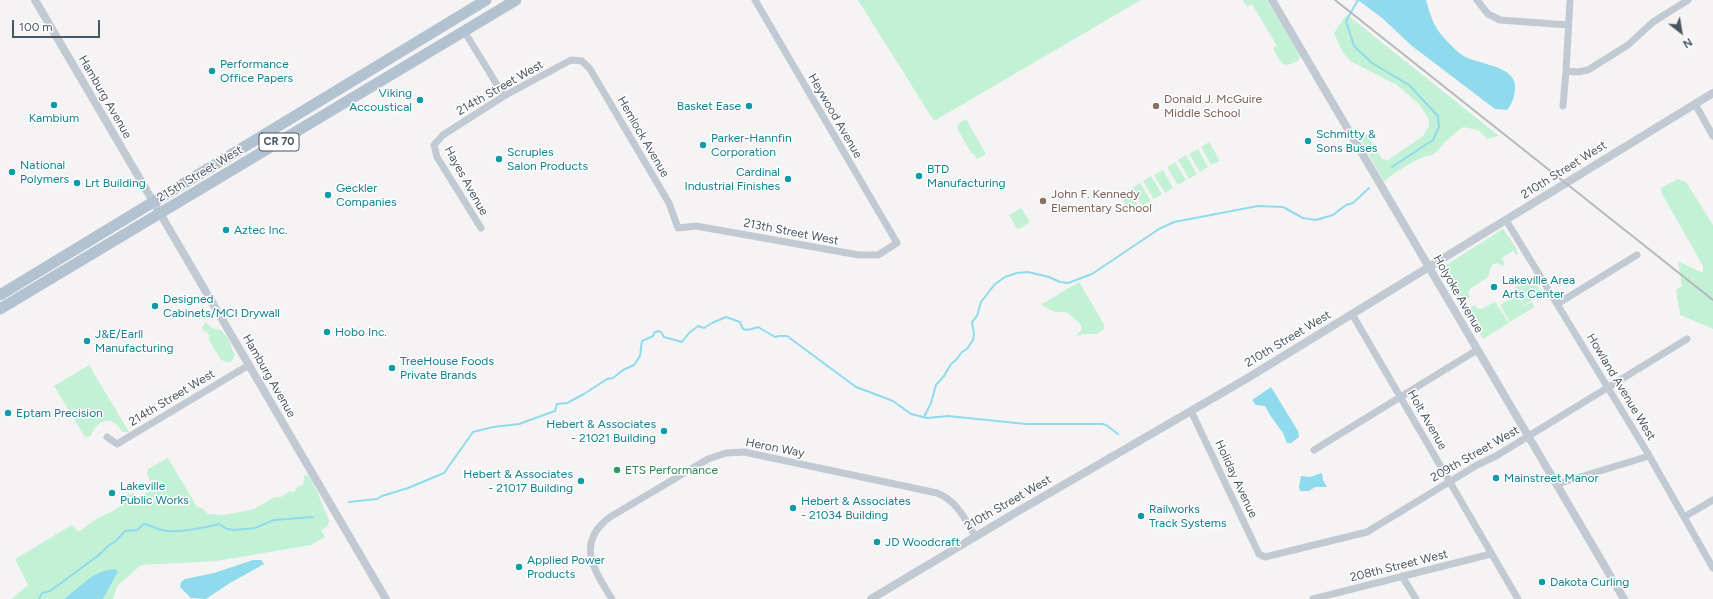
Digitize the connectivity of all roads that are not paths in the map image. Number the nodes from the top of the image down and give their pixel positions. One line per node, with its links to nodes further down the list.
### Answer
1 (35, 0): 22 (street, Hamburg Avenue)
2 (486, 0): 10 (main road, 215th Street West / CR 70)
3 (496, 0): 12 (main road)
4 (516, 0): 12 (main road, 215th Street West / CR 70)
5 (755, 0): 27 (street, Heywood Avenue)
6 (1272, 0): 29 (street, Holyoke Avenue)
7 (1477, 0): 11 (street)
8 (1570, 0): 11 (street)
9 (1688, 0): 15 (street)
10 (457, 18): 14 (main road); 22 (main road, 215th Street West / CR 70)
11 (1568, 25): 15 (street)
12 (464, 31): 14 (main road, 215th Street West / CR 70); 17 (street)
13 (582, 61): 17 (street, 214th Street West); 26 (street, Hemlock Avenue)
14 (398, 71): 23 (main road, 215th Street West / CR 70)
15 (1566, 71): 19 (street)
16 (1713, 93): 18 (street, 210th Street West)
17 (504, 96): 21 (street, 214th Street West)
18 (1694, 104): 20 (street); 24 (street, 210th Street West)
19 (1563, 106)
20 (1713, 136)
21 (434, 145): 25 (street, Hayes Avenue)
22 (154, 202): 23 (street, Hamburg Avenue); 30 (main road, 215th Street West / CR 70)
23 (160, 213): 32 (main road, 215th Street West / CR 70); 36 (street, Hamburg Avenue)
24 (1506, 220): 29 (street, 210th Street West); 31 (street, Howland Avenue West)
25 (480, 228)
26 (678, 228): 27 (street, 213th Street West)
27 (897, 243)
28 (1637, 255): 31 (street)
29 (1428, 268): 33 (street, 210th Street West); 35 (street, Holyoke Avenue)
30 (0, 293)
31 (1557, 304): 37 (street, Howland Avenue West)
32 (0, 309)
33 (1352, 314): 38 (street, Holt Avenue); 39 (street, 210th Street West)
34 (1686, 339): 37 (street, 209th Street West)
35 (1477, 350): 38 (street); 40 (street, Holyoke Avenue)
36 (249, 365): 41 (street, 214th Street West); 53 (street, Hamburg Avenue)
37 (1608, 387): 40 (street, 209th Street West); 43 (street, Howland Avenue West)
38 (1401, 398): 42 (street); 44 (street, Holt Avenue)
39 (1191, 411): 48 (street, 210th Street West); 50 (street, Holiday Avenue)
40 (1528, 436): 44 (street, 209th Street West); 45 (street, Holyoke Avenue)
41 (107, 437)
42 (1314, 450)
43 (1649, 456): 45 (street); 47 (street, Howland Avenue West)
44 (1450, 481): 49 (street, Holt Avenue); 50 (street, 209th Street West)
45 (1557, 484): 59 (street, Holyoke Avenue)
46 (1713, 500): 47 (street)
47 (1684, 517): 51 (street, Howland Avenue West)
48 (975, 536): 54 (street, Heron Way); 55 (street, 210th Street West)
49 (1492, 554): 52 (street, 208th Street West); 58 (street, Holt Avenue)
50 (1262, 557)
51 (1713, 568)
52 (1402, 576): 56 (street, 208th Street West); 57 (street)
53 (386, 599)
54 (612, 599)
55 (871, 599)
56 (1313, 599)
57 (1416, 599)
58 (1518, 599)
59 (1624, 599)

